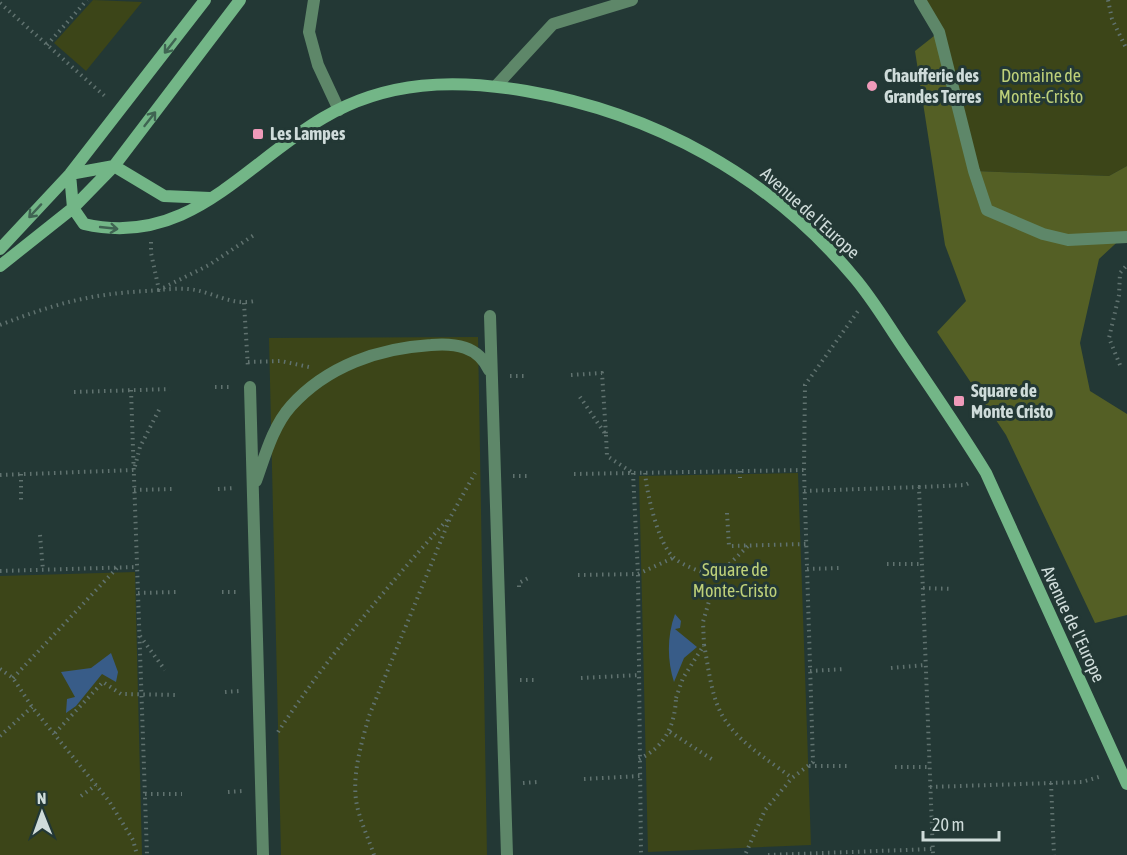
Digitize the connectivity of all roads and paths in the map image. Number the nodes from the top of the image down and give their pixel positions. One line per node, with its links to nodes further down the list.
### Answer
1 (87, 0): 9 (path)
2 (206, 0): 15 (street, one-way to 15)
3 (240, 0): 14 (street, one-way to 3)
4 (314, 0): 13 (lane)
5 (632, 0): 11 (lane)
6 (920, 0): 19 (lane)
7 (1108, 0): 10 (path)
8 (0, 3): 9 (path)
9 (47, 45): 12 (path)
10 (1127, 50)
11 (496, 86): 13 (street, Avenue de l'Europe); 25 (street, Avenue de l'Europe)
12 (106, 96)
13 (339, 110): 16 (street, Avenue de l'Europe)
14 (114, 166): 15 (street); 16 (street); 17 (street)
15 (70, 174): 17 (street); 20 (street, one-way to 20)
16 (214, 198): 17 (street, Avenue de l'Europe, one-way to 16)
17 (73, 208): 23 (street)
18 (254, 235): 24 (path)
19 (1127, 237)
20 (0, 249)
21 (151, 253): 24 (path)
22 (1127, 265): 31 (path)
23 (0, 266)
24 (159, 290): 27 (path); 29 (path)
25 (870, 299): 44 (path); 109 (street, Avenue de l'Europe)
26 (255, 302): 27 (path)
27 (244, 303): 30 (path)
28 (490, 316): 34 (lane)
29 (0, 325)
30 (248, 362): 32 (path); 35 (path)
31 (1120, 365)
32 (331, 373): 34 (lane); 54 (lane)
33 (571, 375): 41 (path)
34 (491, 376): 42 (lane)
35 (250, 387): 54 (lane)
36 (170, 389): 37 (path)
37 (131, 390): 38 (path); 43 (path)
38 (74, 392)
39 (578, 394): 41 (path)
40 (161, 406): 43 (path)
41 (606, 435): 46 (path)
42 (493, 441): 60 (path); 121 (lane)
43 (134, 470): 48 (path); 56 (path)
44 (804, 470): 45 (path); 57 (path)
45 (740, 471): 47 (path); 51 (path)
46 (633, 473): 47 (path); 49 (path); 73 (path)
47 (645, 473): 64 (path)
48 (21, 474): 50 (path); 58 (path)
49 (574, 474)
50 (0, 475)
51 (740, 478)
52 (965, 485): 53 (path)
53 (919, 487): 57 (path); 66 (path)
54 (253, 488): 97 (lane)
55 (173, 489): 56 (path)
56 (134, 490): 67 (path)
57 (804, 491): 62 (path)
58 (21, 502)
59 (727, 513): 63 (path)
60 (451, 516): 97 (path); 120 (path)
61 (39, 535): 71 (path)
62 (806, 544): 63 (path); 70 (path)
63 (748, 546): 75 (path)
64 (673, 558): 73 (path); 75 (path)
65 (887, 564): 66 (path)
66 (922, 564): 76 (path)
67 (137, 567): 68 (path); 79 (path)
68 (117, 568): 71 (path); 89 (path)
69 (841, 568): 70 (path)
70 (807, 569): 87 (path)
71 (43, 570): 72 (path)
72 (0, 571)
73 (638, 574): 74 (path); 88 (path)
74 (578, 575)
75 (716, 577): 81 (path)
76 (922, 588): 77 (path); 82 (path)
77 (953, 589)
78 (176, 592): 79 (path)
79 (138, 593): 80 (path)
80 (139, 636): 86 (path); 91 (path)
81 (704, 645): 94 (path); 106 (path)
82 (925, 665): 83 (path); 102 (path)
83 (891, 668)
84 (0, 669): 89 (path)
85 (845, 669): 87 (path)
86 (165, 670)
87 (810, 670): 100 (path)
88 (639, 675): 90 (path); 98 (path)
89 (13, 678): 93 (path)
90 (581, 678)
91 (141, 695): 92 (path); 95 (path); 112 (path)
92 (179, 695)
93 (32, 707): 95 (path); 96 (path)
94 (670, 732): 98 (path); 99 (path)
95 (55, 733): 110 (path)
96 (0, 736)
97 (261, 753): 119 (lane)
98 (639, 759): 105 (path)
99 (712, 760)
100 (809, 766): 101 (path); 106 (path)
101 (849, 766)
102 (929, 766): 103 (path); 111 (path)
103 (895, 767)
104 (1107, 774): 108 (path)
105 (640, 776): 107 (path); 122 (path)
106 (792, 778): 123 (path)
107 (584, 779)
108 (1051, 783): 111 (path); 126 (path)
109 (1127, 784)
110 (96, 785): 114 (path); 117 (path)
111 (930, 787): 115 (path)
112 (145, 794): 113 (path); 118 (path)
113 (182, 794)
114 (81, 796)
115 (933, 849): 116 (path); 125 (path)
116 (807, 854): 124 (path)
117 (137, 855)
118 (147, 855)
119 (264, 855)
120 (374, 855)
121 (507, 855)
122 (641, 855)
123 (745, 855)
124 (768, 855)
125 (933, 855)
126 (1054, 855)

